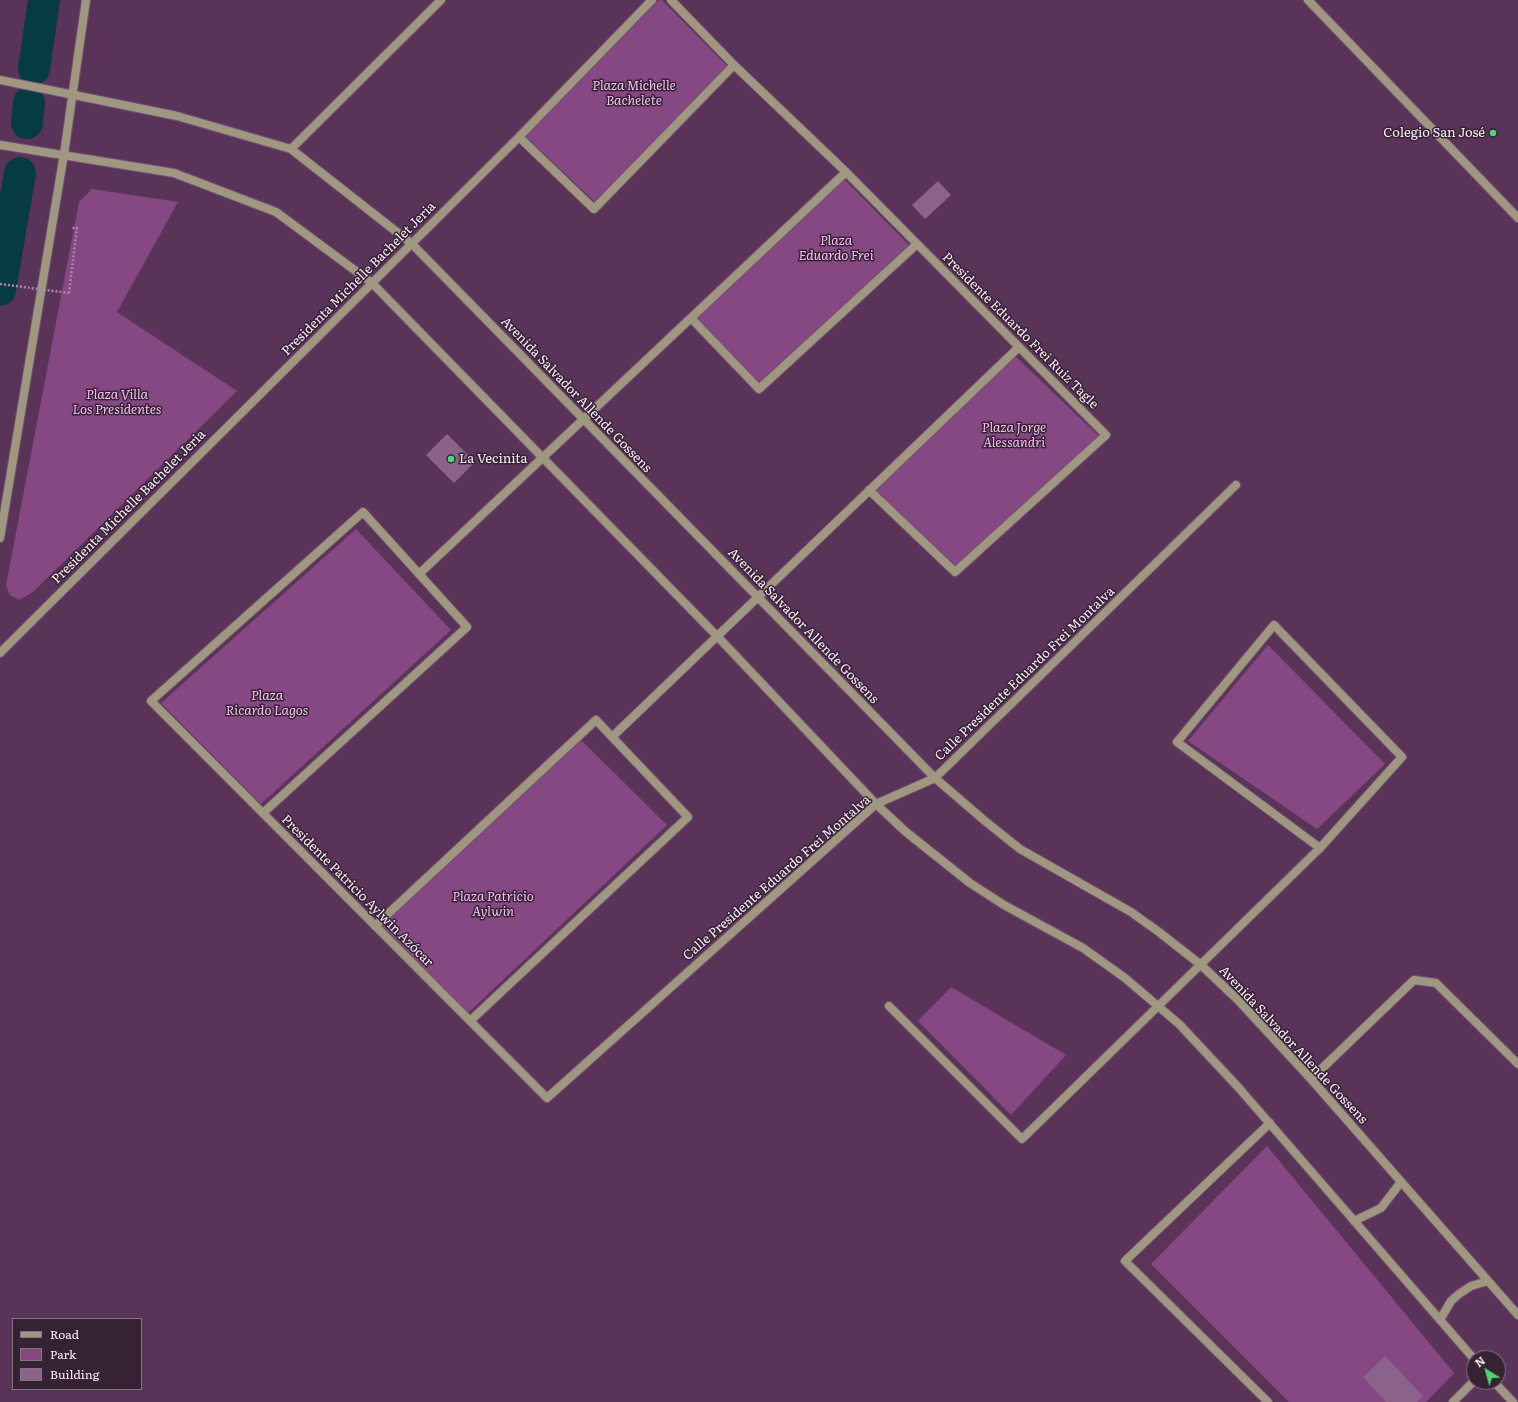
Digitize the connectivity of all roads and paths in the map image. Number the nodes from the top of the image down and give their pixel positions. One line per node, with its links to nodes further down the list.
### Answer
1 (86, 0): 8 (street)
2 (441, 0): 11 (street)
3 (652, 0): 9 (street, Presidenta Michelle Bachelet Jeria)
4 (671, 0): 6 (street, Presidente Eduardo Frei Ruiz Tagle)
5 (1308, 0): 14 (street)
6 (734, 65): 9 (street); 13 (street, Presidente Eduardo Frei Ruiz Tagle)
7 (0, 80): 8 (street, Avenida Salvador Allende Gossens)
8 (73, 94): 11 (street, Avenida Salvador Allende Gossens); 12 (street)
9 (519, 137): 16 (street, Presidenta Michelle Bachelet Jeria)
10 (0, 145): 12 (street)
11 (291, 149): 16 (street, Avenida Salvador Allende Gossens)
12 (64, 154): 18 (street); 26 (street)
13 (846, 172): 17 (street, Presidente Eduardo Frei Ruiz Tagle); 20 (street)
14 (1518, 218)
15 (77, 228): 19 (path, bridge)
16 (412, 244): 18 (street, Presidenta Michelle Bachelet Jeria); 22 (street, Avenida Salvador Allende Gossens)
17 (917, 244): 20 (street); 21 (street, Presidente Eduardo Frei Ruiz Tagle)
18 (372, 283): 23 (street); 30 (street, Presidenta Michelle Bachelet Jeria)
19 (0, 284)
20 (691, 318): 22 (street)
21 (1019, 348): 25 (street); 25 (street, Presidente Eduardo Frei Ruiz Tagle)
22 (582, 419): 23 (street); 28 (street, Avenida Salvador Allende Gossens)
23 (543, 456): 27 (street); 29 (street)
24 (1236, 485): 32 (street, Calle Presidente Eduardo Frei Montalva)
25 (869, 490): 28 (street)
26 (0, 538)
27 (419, 574): 34 (street); 34 (street, Presidente Patricio Aylwin Azócar)
28 (758, 597): 29 (street); 32 (street, Avenida Salvador Allende Gossens)
29 (717, 636): 31 (street); 33 (street)
30 (0, 653)
31 (612, 737): 36 (street); 40 (street)
32 (935, 778): 33 (street, Calle Presidente Eduardo Frei Montalva); 37 (street, Avenida Salvador Allende Gossens)
33 (876, 804): 39 (street); 43 (street, Calle Presidente Eduardo Frei Montalva)
34 (263, 813): 36 (street, Presidente Patricio Aylwin Azócar)
35 (1320, 848): 35 (street); 37 (street)
36 (376, 926): 40 (street, Presidente Patricio Aylwin Azócar)
37 (1201, 965): 39 (street); 42 (street, Avenida Salvador Allende Gossens)
38 (889, 1006): 39 (street)
39 (1158, 1006): 44 (street)
40 (470, 1021): 43 (street, Presidente Patricio Aylwin Azócar)
41 (1518, 1064): 42 (street)
42 (1311, 1079): 45 (street, Avenida Salvador Allende Gossens)
43 (547, 1098)
44 (1270, 1123): 46 (street); 53 (street)
45 (1401, 1182): 46 (street); 47 (street, Avenida Salvador Allende Gossens)
46 (1354, 1221): 49 (street)
47 (1488, 1281): 48 (street, Avenida Salvador Allende Gossens); 49 (street)
48 (1518, 1315)
49 (1440, 1320): 50 (street)
50 (1466, 1350)
51 (1466, 1389): 54 (street)
52 (1502, 1390): 55 (street)
53 (1268, 1402)
54 (1453, 1402)
55 (1513, 1402)

